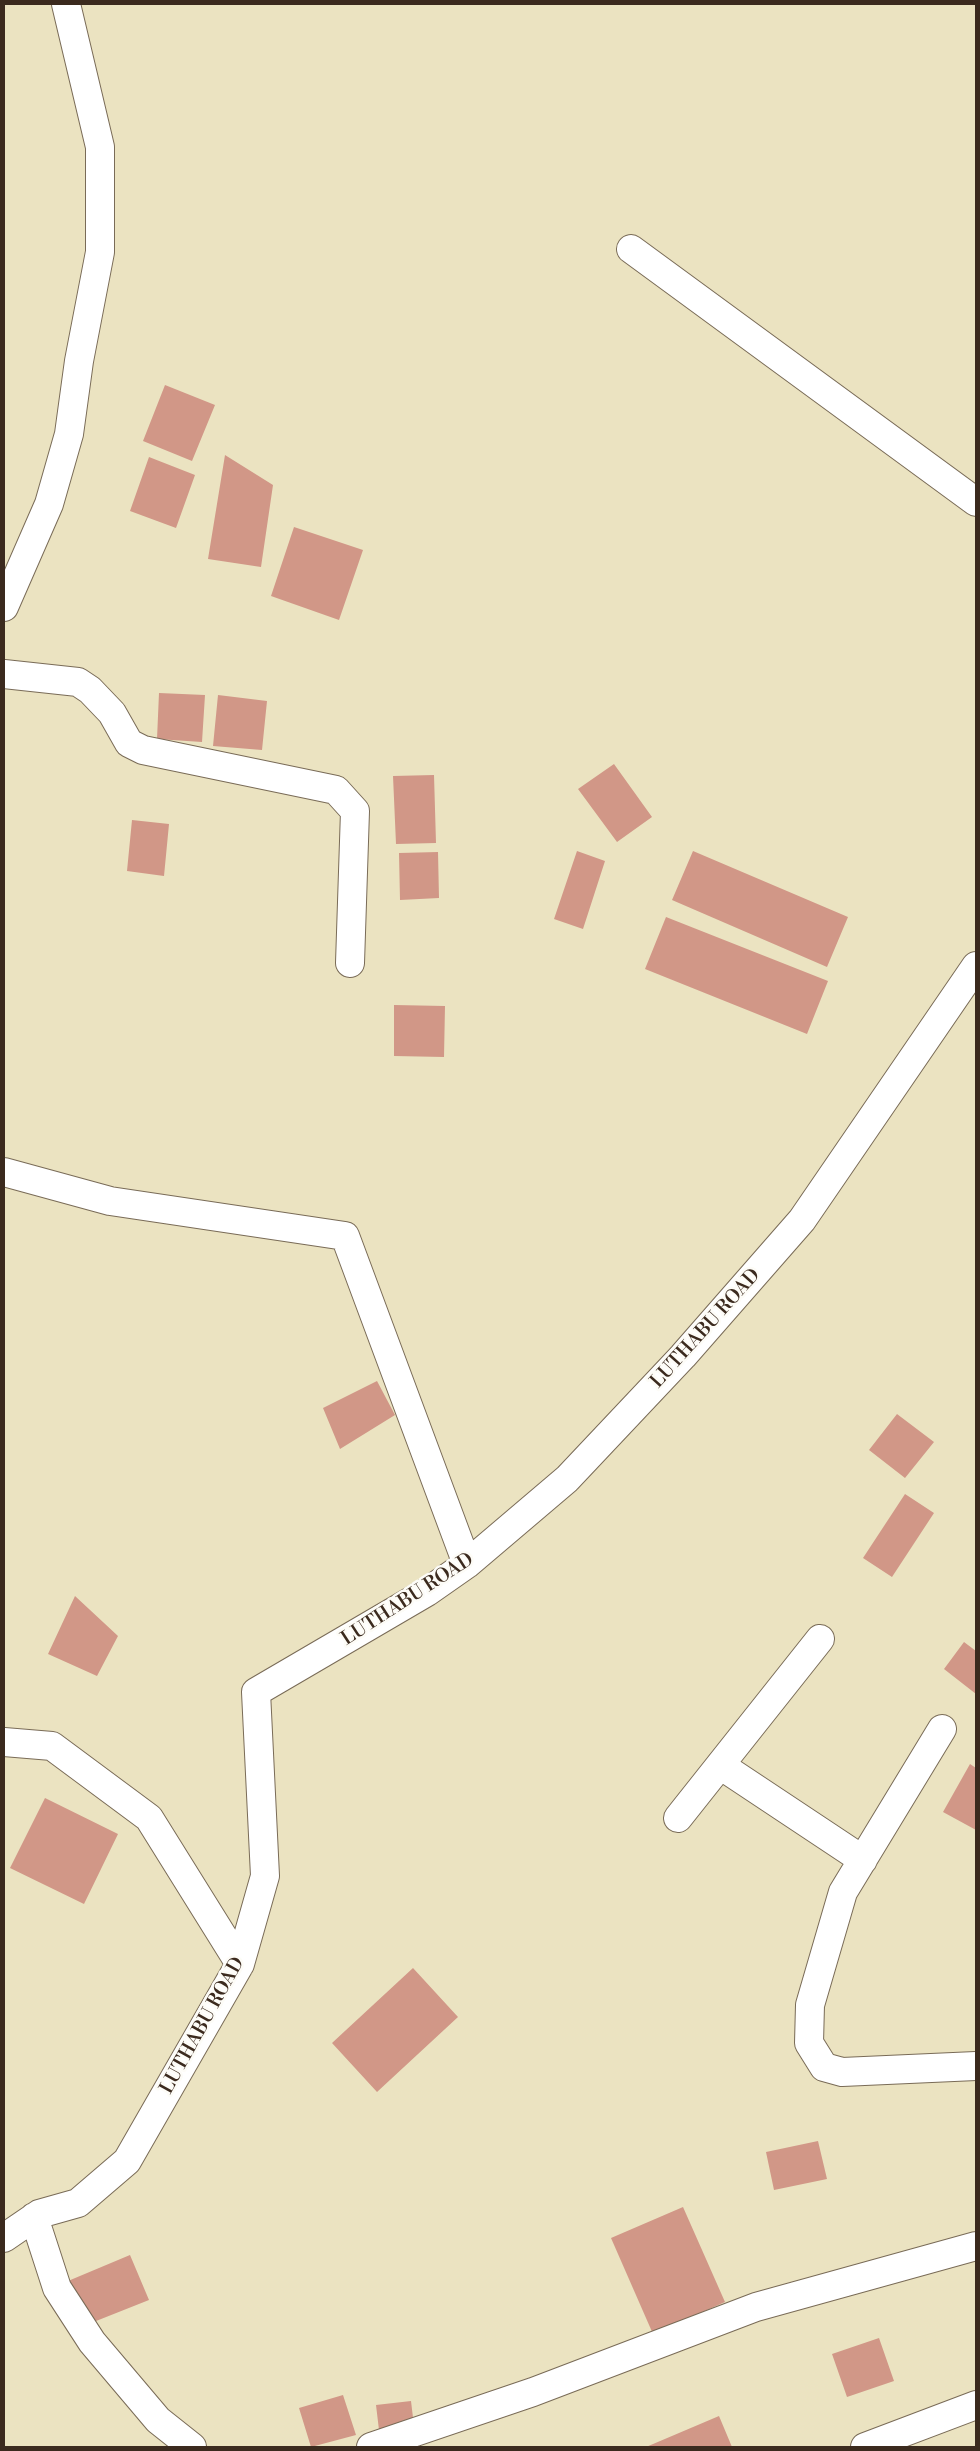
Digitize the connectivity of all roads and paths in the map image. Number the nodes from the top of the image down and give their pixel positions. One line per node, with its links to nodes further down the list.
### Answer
1 (66, 4): 4 (street)
2 (631, 249): 3 (street)
3 (976, 502)
4 (4, 607)
5 (4, 674): 6 (street)
6 (350, 963)
7 (976, 966): 9 (street, LUTHABU ROAD)
8 (4, 1172): 9 (street)
9 (467, 1564): 16 (street, LUTHABU ROAD)
10 (820, 1639): 13 (street)
11 (942, 1729): 15 (street)
12 (4, 1742): 16 (street)
13 (720, 1765): 14 (street); 15 (street)
14 (678, 1818)
15 (863, 1860): 17 (street)
16 (240, 1964): 18 (street, LUTHABU ROAD)
17 (976, 2066)
18 (34, 2217): 19 (street, LUTHABU ROAD); 22 (street)
19 (4, 2238)
20 (976, 2246): 23 (street)
21 (976, 2405): 24 (street)
22 (192, 2447)
23 (371, 2447)
24 (864, 2447)

